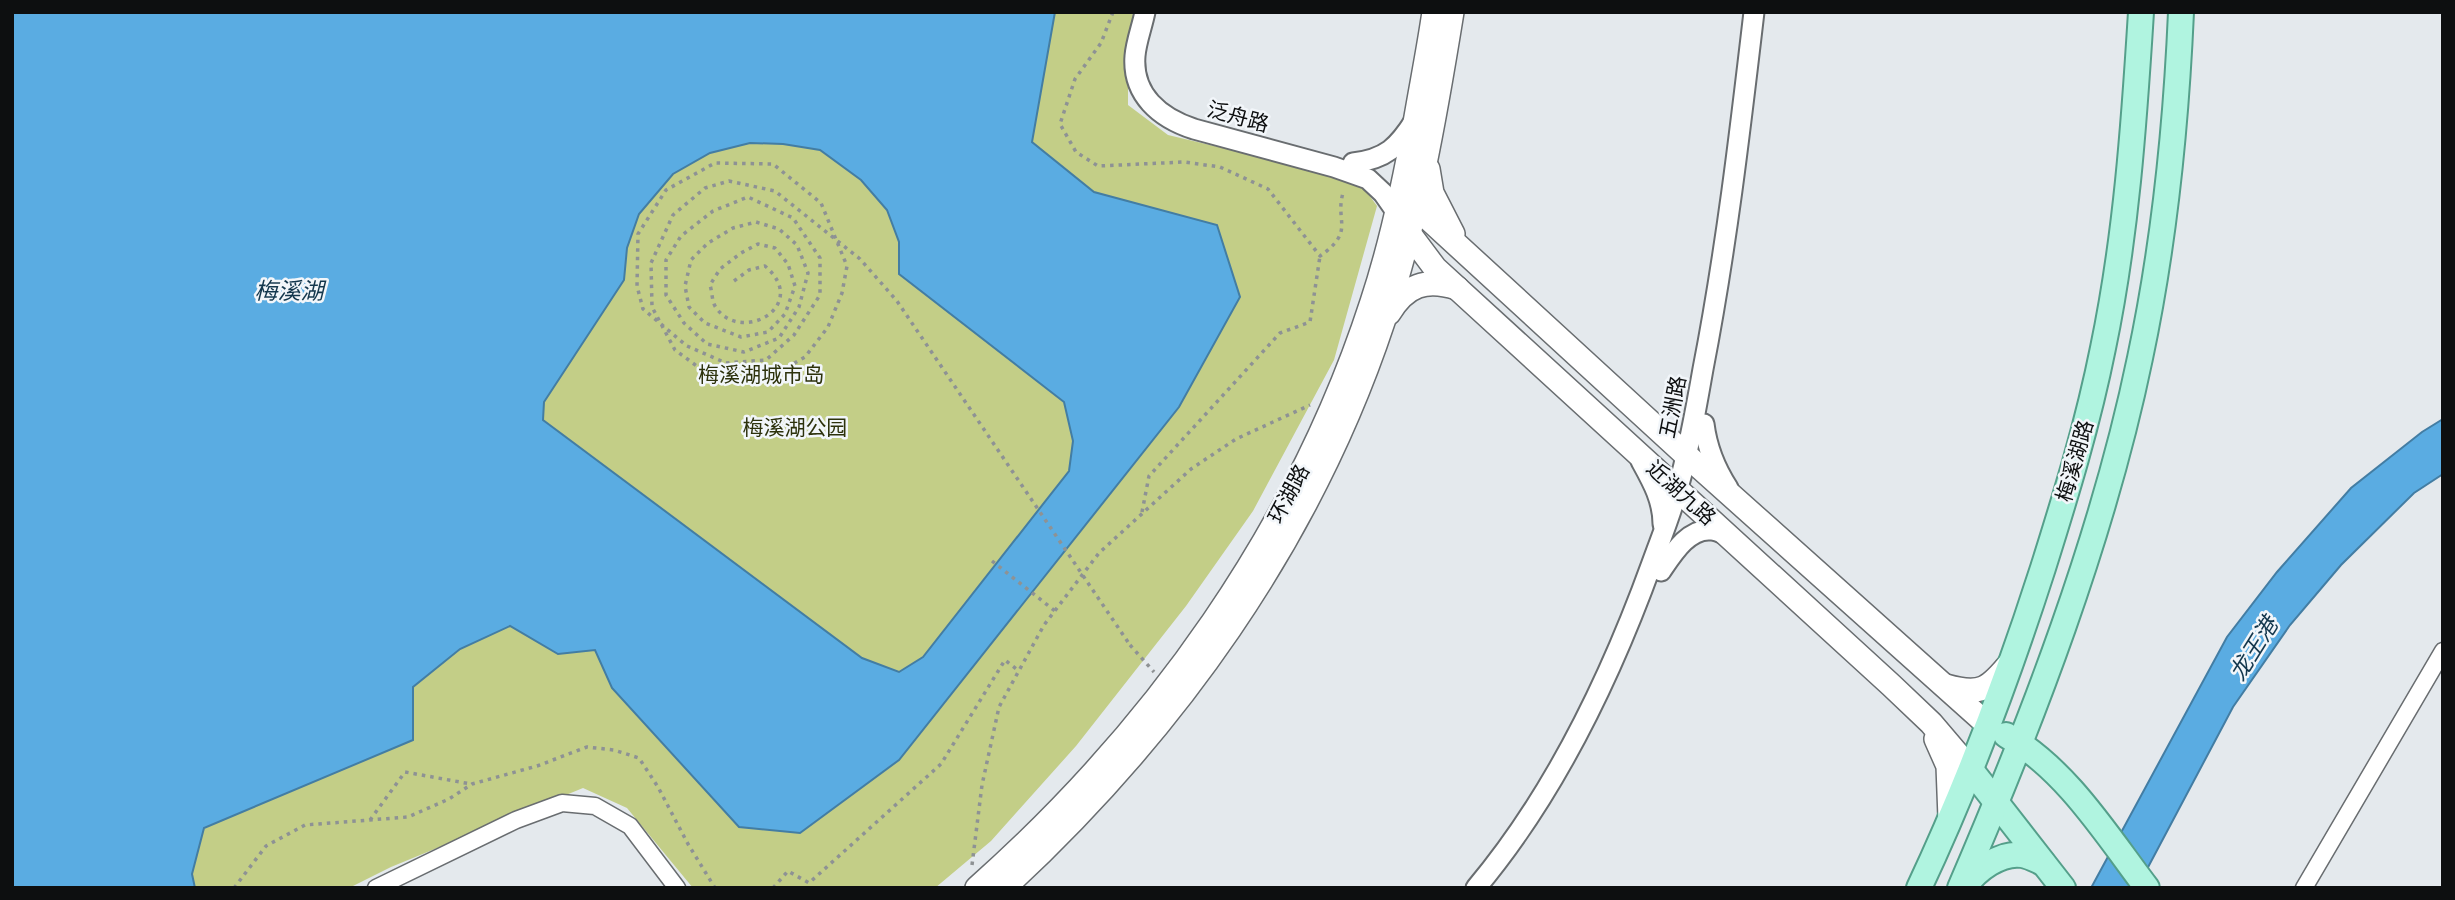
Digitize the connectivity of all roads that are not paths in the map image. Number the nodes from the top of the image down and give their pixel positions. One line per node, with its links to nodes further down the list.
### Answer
1 (1145, 12): 11 (street, 泛舟路)
2 (1154, 12): 11 (street, 泛舟路)
3 (1434, 12): 9 (main road, 环湖路)
4 (1452, 12): 10 (main road, 环湖路)
5 (1754, 12): 16 (street, 五洲路)
6 (1765, 12): 16 (street, 五洲路)
7 (2141, 12): 26 (main road, 梅溪湖路)
8 (2181, 12): 28 (main road, 梅溪湖路)
9 (1416, 119): 11 (street); 12 (main road, 环湖路)
10 (1429, 147): 12 (main road, 环湖路); 13 (main road)
11 (1357, 171): 12 (street); 12 (street, 泛舟路)
12 (1403, 217): 13 (main road, 近湖九路); 14 (main road, 近湖九路); 15 (main road, 环湖路); 37 (main road, 环湖路)
13 (1474, 262): 17 (main road, 近湖九路)
14 (1457, 288): 15 (main road); 18 (main road, 近湖九路)
15 (1384, 322): 40 (main road, 环湖路)
16 (1700, 415): 17 (street); 19 (street, 五洲路); 21 (street)
17 (1650, 422): 19 (main road, 近湖九路)
18 (1632, 448): 20 (main road, 近湖九路); 22 (street)
19 (1692, 459): 20 (street, 五洲路); 21 (main road, 近湖九路)
20 (1683, 494): 22 (street, 五洲路); 23 (main road, 近湖九路); 24 (street, 五洲路)
21 (1737, 500): 27 (main road, 近湖九路)
22 (1663, 531): 41 (street, 五洲路)
23 (1727, 535): 24 (street); 29 (main road, 近湖九路)
24 (1661, 571): 42 (street, 五洲路)
25 (2443, 652): 47 (street)
26 (2013, 660): 27 (main road); 30 (main road, 梅溪湖路)
27 (1944, 686): 30 (main road, 近湖九路)
28 (2040, 687): 31 (main road, 梅溪湖路); 33 (main road)
29 (1920, 712): 32 (main road, 近湖九路); 35 (main road)
30 (1988, 725): 31 (main road); 32 (main road, 梅溪湖路)
31 (2019, 742): 33 (main road); 34 (main road, 梅溪湖路)
32 (1971, 770): 34 (main road); 35 (main road, 梅溪湖路)
33 (2072, 792): 46 (main road)
34 (1997, 802): 36 (main road); 44 (main road, 梅溪湖路)
35 (1950, 823): 43 (main road, 梅溪湖路)
36 (2043, 863): 44 (main road); 45 (main road)
37 (973, 881)
38 (376, 888): 39 (street)
39 (677, 888)
40 (1004, 888)
41 (1476, 888)
42 (1491, 888)
43 (1919, 888)
44 (1962, 888)
45 (2063, 888)
46 (2147, 888)
47 (2304, 888)

